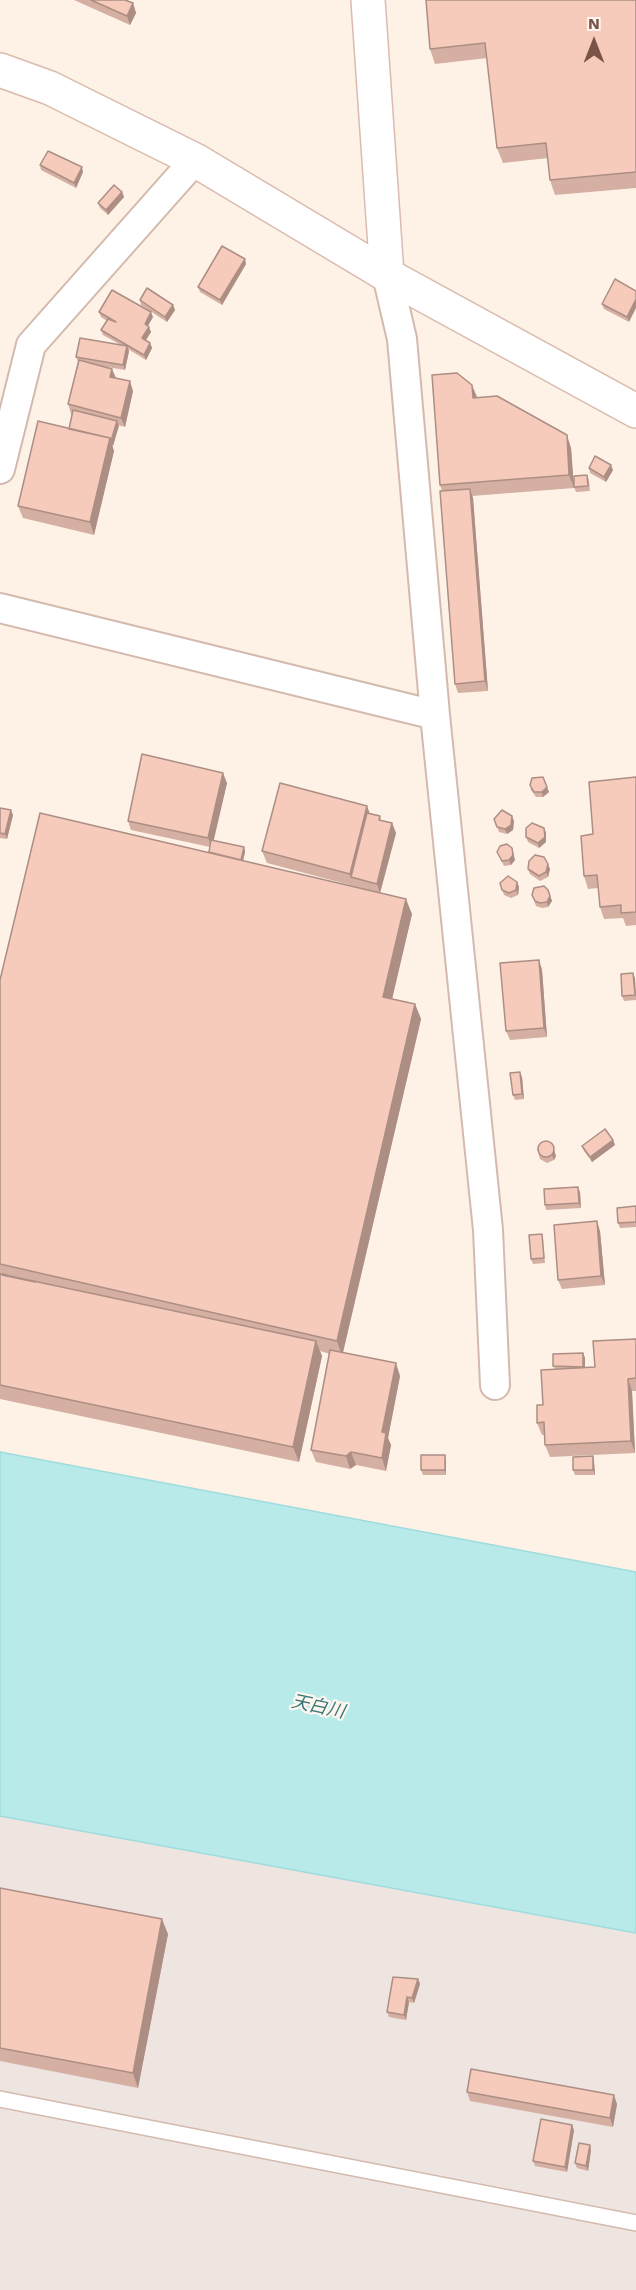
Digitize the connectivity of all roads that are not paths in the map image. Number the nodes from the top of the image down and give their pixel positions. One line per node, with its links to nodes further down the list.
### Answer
1 (368, 0): 4 (street)
2 (0, 70): 3 (street)
3 (195, 160): 4 (street); 6 (street)
4 (387, 275): 5 (street); 8 (street)
5 (636, 411)
6 (0, 469)
7 (0, 608): 8 (street)
8 (435, 715): 9 (street)
9 (495, 1385)
10 (0, 2099): 11 (lane)
11 (636, 2223)

